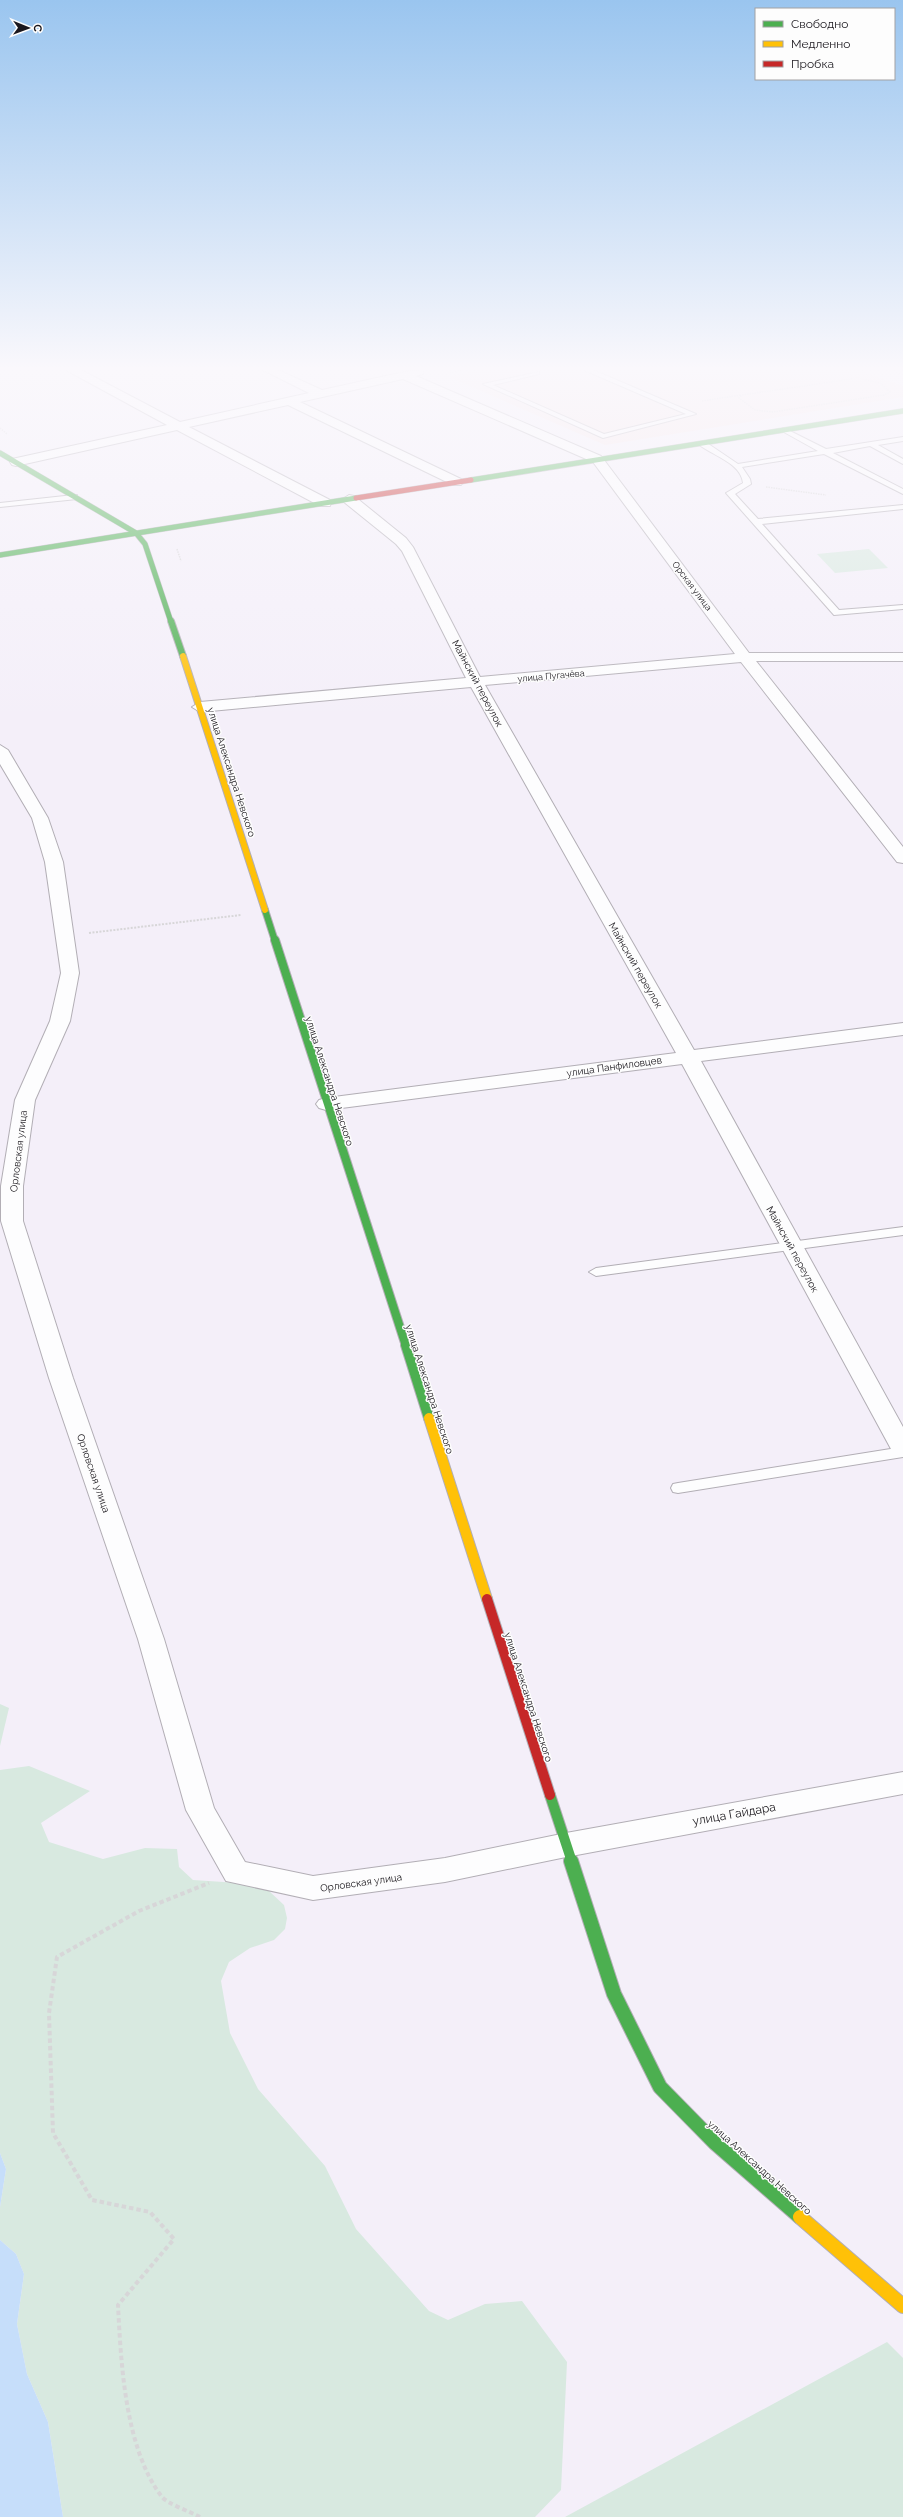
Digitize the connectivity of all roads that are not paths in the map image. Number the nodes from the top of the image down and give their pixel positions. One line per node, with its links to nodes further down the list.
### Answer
1 (58, 487): 6 (street, улица Александра Невского)
2 (295, 487): 8 (street)
3 (422, 487): 7 (street)
4 (618, 487): 16 (street, Орская улица)
5 (740, 487): 11 (lane)
6 (74, 497): 9 (lane); 12 (street, улица Александра Невского)
7 (349, 499): 8 (street); 17 (street, Майнский переулок)
8 (325, 503): 12 (street)
9 (0, 506)
10 (903, 507): 11 (lane)
11 (756, 522): 14 (lane)
12 (136, 533): 13 (street); 18 (street, улица Александра Невского)
13 (0, 555)
14 (903, 607)
15 (903, 657): 16 (street, улица Пугачёва)
16 (745, 658): 17 (street, улица Пугачёва); 20 (street, Орская улица)
17 (476, 683): 18 (street, улица Пугачёва); 23 (street, Майнский переулок)
18 (200, 707): 24 (street, улица Александра Невского)
19 (0, 750): 32 (street, Орловская улица)
20 (895, 836): 21 (street, Орская улица)
21 (903, 858)
22 (903, 1029): 23 (street, улица Панфиловцев)
23 (688, 1056): 24 (street, улица Панфиловцев); 26 (street, Майнский переулок)
24 (326, 1104): 32 (street, улица Александра Невского)
25 (903, 1231): 26 (lane)
26 (792, 1246): 27 (lane); 28 (street, Майнский переулок)
27 (596, 1272)
28 (903, 1449)
29 (903, 1452): 30 (lane)
30 (678, 1488)
31 (903, 1783): 32 (street, улица Гайдара)
32 (566, 1846): 33 (street, улица Александра Невского)
33 (903, 2306)

